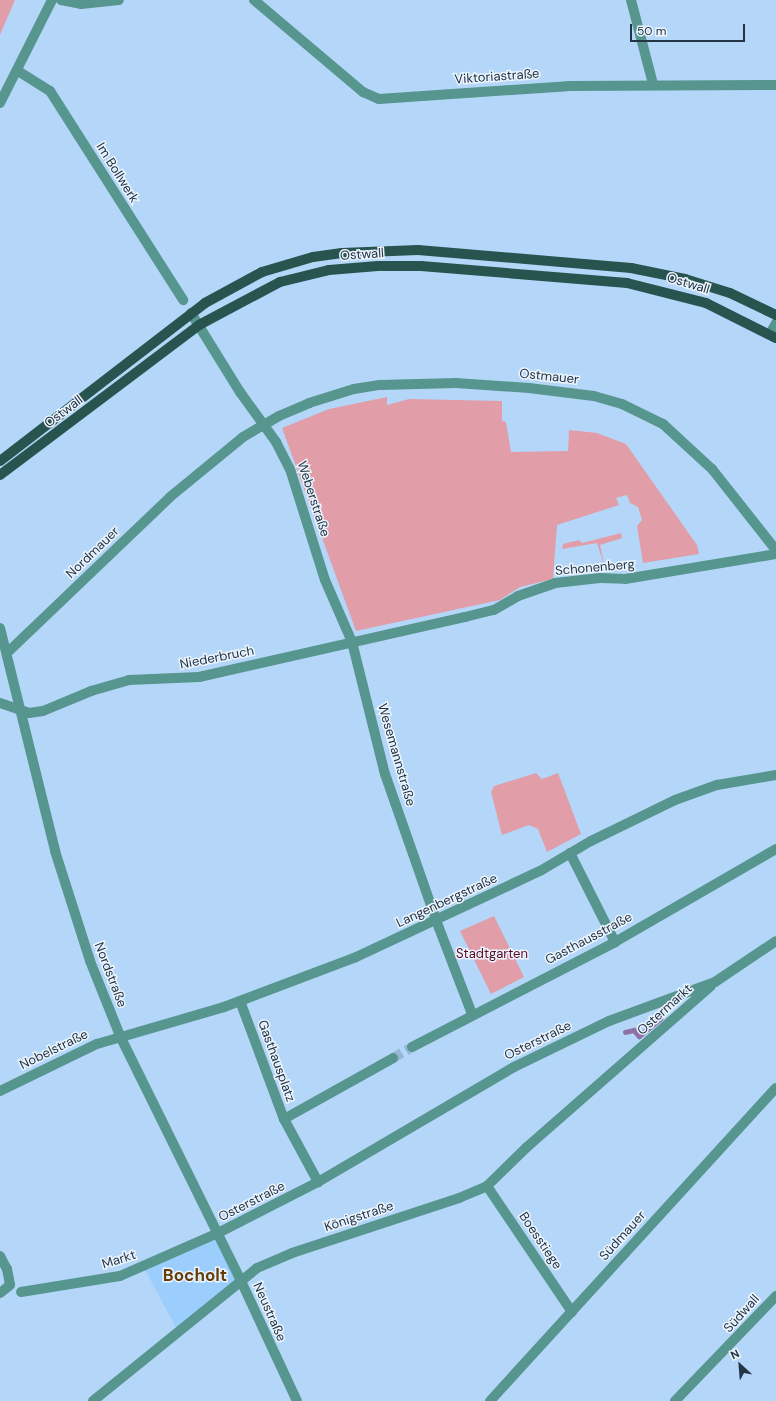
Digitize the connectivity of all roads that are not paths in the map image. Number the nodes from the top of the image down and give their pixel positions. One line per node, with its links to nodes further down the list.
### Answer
1 (52, 0): 6 (street)
2 (61, 0): 3 (street)
3 (115, 0)
4 (254, 0): 7 (street, Viktoriastraße)
5 (631, 0): 7 (street)
6 (18, 71): 9 (street); 10 (street, Im Bollwerk)
7 (653, 84): 8 (street, Viktoriastraße)
8 (776, 85)
9 (0, 103)
10 (183, 300)
11 (191, 313): 12 (main road, Ostwall); 14 (street, Weberstraße); 17 (main road, Ostwall)
12 (776, 316)
13 (776, 323): 15 (street)
14 (200, 325): 15 (main road, Ostwall); 16 (street, Weberstraße); 18 (main road, Ostwall)
15 (773, 336)
16 (263, 424): 19 (street, Ostmauer); 22 (street, Weberstraße); 23 (street, Nordmauer)
17 (0, 461)
18 (0, 476)
19 (776, 550)
20 (776, 554): 22 (street, Schonenberg)
21 (0, 628): 23 (street)
22 (352, 642): 25 (street, Niederbruch); 29 (street, Wesemannstraße)
23 (8, 652): 25 (street)
24 (0, 703): 25 (street)
25 (20, 711): 35 (street, Nordstraße)
26 (776, 775): 28 (street, Langenbergstraße)
27 (776, 849): 31 (street, Gasthausstraße)
28 (570, 853): 29 (street, Langenbergstraße); 31 (street)
29 (436, 919): 33 (street, Langenbergstraße); 34 (street, Wesemannstraße)
30 (776, 941): 32 (street, Osterstraße)
31 (615, 942): 34 (street, Gasthausstraße)
32 (716, 982): 37 (street, Ostermarkt); 42 (street, Osterstraße)
33 (240, 1001): 35 (street, Langenbergstraße); 41 (street, Gasthausplatz)
34 (472, 1014): 36 (street, Gasthausstraße)
35 (121, 1038): 40 (street, Nobelstraße); 44 (street, Nordstraße)
36 (412, 1047)
37 (631, 1057): 43 (street, Königstraße)
38 (393, 1058): 41 (street, Gasthausplatz)
39 (776, 1088): 50 (street, Südmauer)
40 (0, 1091)
41 (284, 1119): 42 (street)
42 (318, 1182): 44 (street, Osterstraße)
43 (487, 1186): 46 (street, Königstraße); 50 (street, Boesstiege)
44 (218, 1233): 46 (street, Neustraße); 47 (street, Markt)
45 (0, 1256): 48 (street)
46 (241, 1281): 51 (street, Königstraße); 52 (street, Neustraße)
47 (21, 1292)
48 (0, 1293)
49 (776, 1296): 54 (street, Südwall)
50 (572, 1312): 53 (street, Südmauer)
51 (93, 1401)
52 (297, 1401)
53 (490, 1401)
54 (675, 1401)

